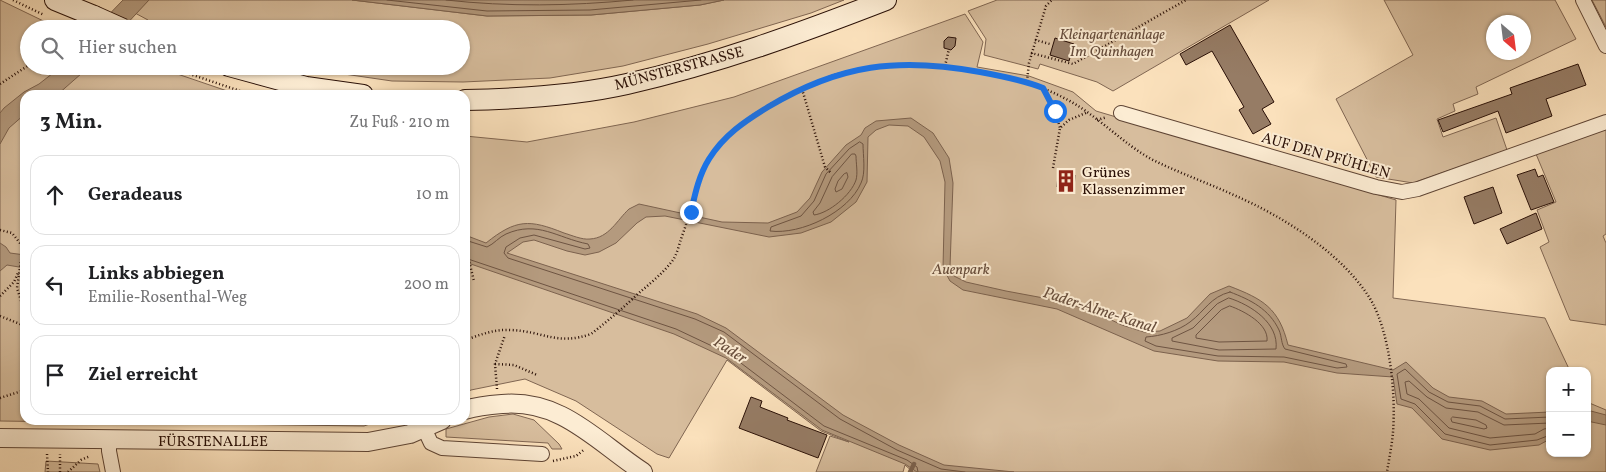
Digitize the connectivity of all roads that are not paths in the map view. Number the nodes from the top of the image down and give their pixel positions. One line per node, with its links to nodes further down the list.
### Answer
1 (886, 0): 8 (main road, MÜNSTERSTRASSE)
2 (1583, 0): 5 (street)
3 (50, 8): 4 (main road, bridge)
4 (103, 20)
5 (1606, 46)
6 (262, 75): 7 (main road)
7 (327, 90)
8 (470, 100)
9 (1121, 112): 10 (street, AUF DEN PFÜHLEN)
10 (1606, 122)
11 (470, 409): 18 (street)
12 (431, 425): 13 (street, FÜRSTENALLEE)
13 (424, 428): 15 (street, FÜRSTENALLEE); 16 (street)
14 (0, 438): 15 (street, FÜRSTENALLEE)
15 (109, 440): 17 (street)
16 (542, 454)
17 (113, 472)
18 (643, 472)

